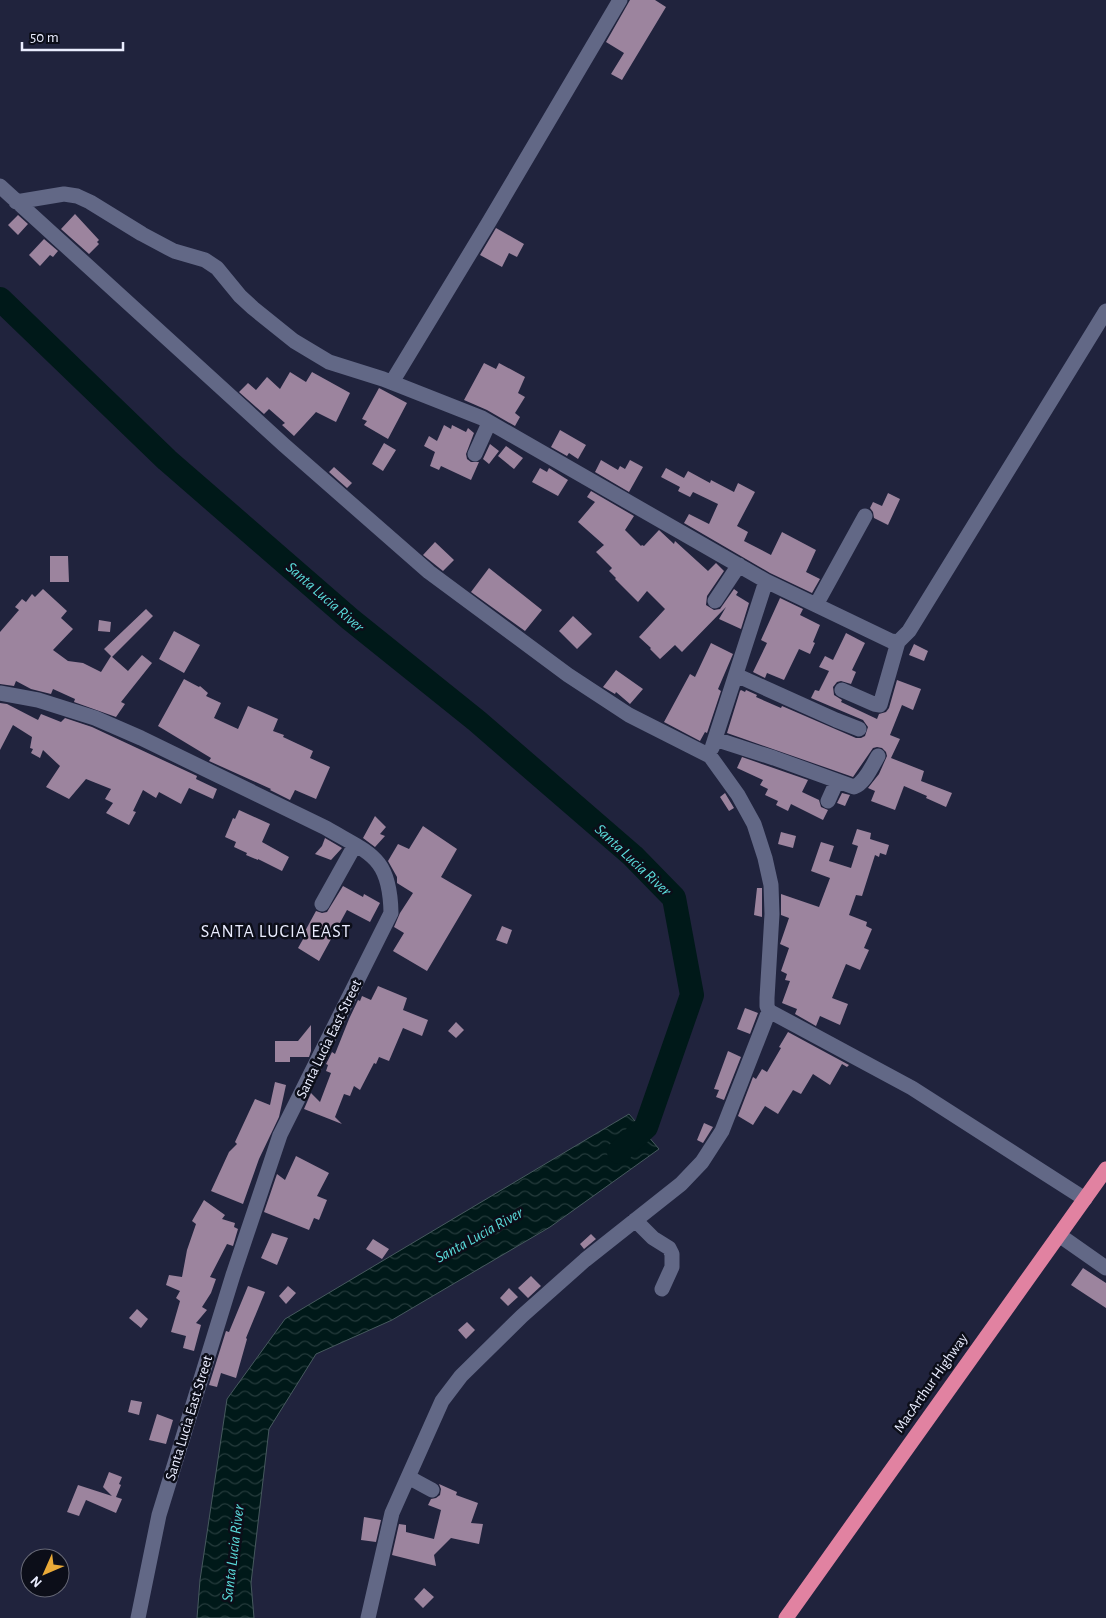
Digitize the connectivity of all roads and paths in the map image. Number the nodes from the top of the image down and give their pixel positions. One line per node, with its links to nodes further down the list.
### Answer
1 (620, 0): 5 (street)
2 (0, 186): 3 (street)
3 (16, 202): 5 (street); 19 (street)
4 (1106, 311): 13 (street)
5 (392, 382): 6 (street)
6 (489, 423): 7 (street); 9 (street)
7 (475, 454)
8 (865, 516): 12 (street)
9 (739, 565): 10 (street); 11 (street)
10 (766, 581): 12 (street); 14 (street)
11 (714, 601)
12 (816, 606): 13 (street)
13 (898, 642): 15 (street)
14 (736, 675): 17 (street); 18 (street)
15 (842, 690)
16 (0, 693): 23 (street, Santa Lucia East Street)
17 (859, 729)
18 (715, 739): 19 (street); 21 (street)
19 (710, 756): 25 (street)
20 (878, 756): 21 (street)
21 (837, 781): 22 (street)
22 (828, 801)
23 (355, 845): 24 (street); 34 (street, Santa Lucia East Street)
24 (322, 904)
25 (769, 1011): 27 (street); 28 (street)
26 (1106, 1169): 27 (highway, MacArthur Highway)
27 (1084, 1199): 29 (highway, MacArthur Highway)
28 (635, 1220): 31 (street); 32 (street)
29 (1058, 1235): 30 (street); 36 (highway, MacArthur Highway)
30 (1106, 1268)
31 (662, 1289)
32 (408, 1477): 33 (street); 35 (street)
33 (432, 1490)
34 (138, 1618)
35 (368, 1618)
36 (786, 1618)

